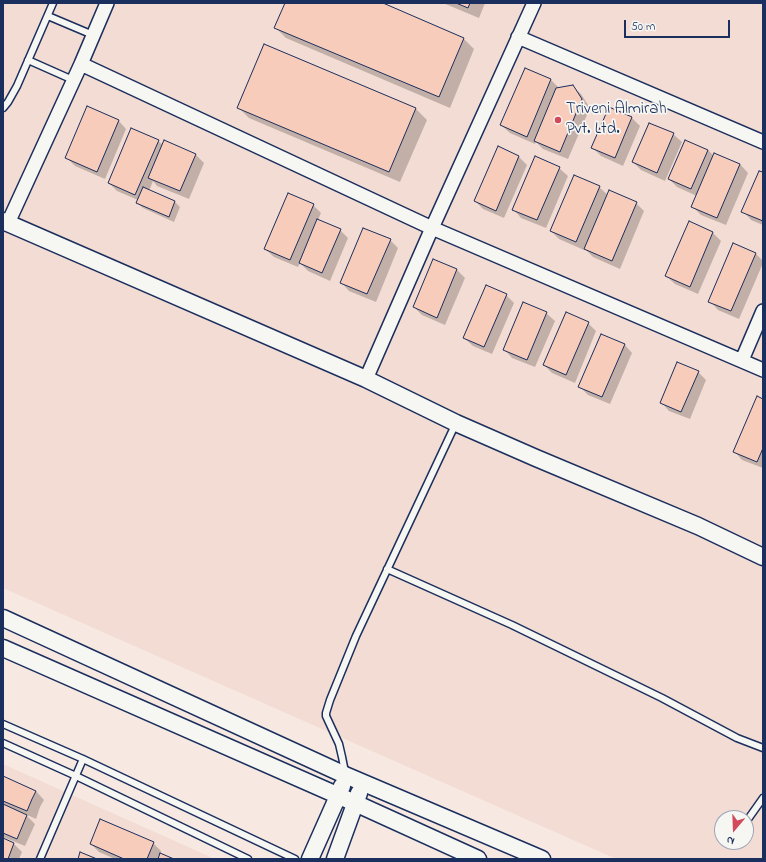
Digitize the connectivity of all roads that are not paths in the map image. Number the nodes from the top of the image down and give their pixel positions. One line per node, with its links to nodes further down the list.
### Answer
1 (53, 3): 4 (lane)
2 (107, 3): 5 (street)
3 (534, 3): 6 (street)
4 (48, 16): 5 (lane); 7 (lane)
5 (93, 35): 8 (street)
6 (518, 37): 11 (street); 13 (street)
7 (28, 60): 9 (lane); 10 (lane)
8 (81, 64): 9 (street); 13 (street)
9 (73, 80): 12 (street)
10 (3, 108)
11 (763, 142)
12 (6, 222): 17 (street)
13 (432, 228): 15 (street); 17 (street)
14 (763, 311): 15 (street)
15 (742, 360): 16 (street)
16 (763, 370)
17 (366, 379): 18 (street)
18 (456, 423): 19 (street); 20 (lane)
19 (763, 557)
20 (388, 569): 25 (lane); 27 (lane)
21 (3, 618): 27 (street)
22 (3, 648): 30 (street)
23 (3, 724): 26 (lane)
24 (3, 743): 28 (lane)
25 (763, 748)
26 (83, 759): 28 (lane); 36 (lane)
27 (345, 775): 29 (street); 30 (street)
28 (76, 776): 34 (lane); 35 (lane)
29 (364, 782): 32 (street); 40 (street)
30 (338, 796): 32 (street); 37 (street)
31 (763, 798): 33 (lane)
32 (355, 803): 38 (street); 39 (street)
33 (754, 811)
34 (40, 859)
35 (248, 859)
36 (295, 859)
37 (310, 859)
38 (335, 859)
39 (478, 859)
40 (542, 859)

